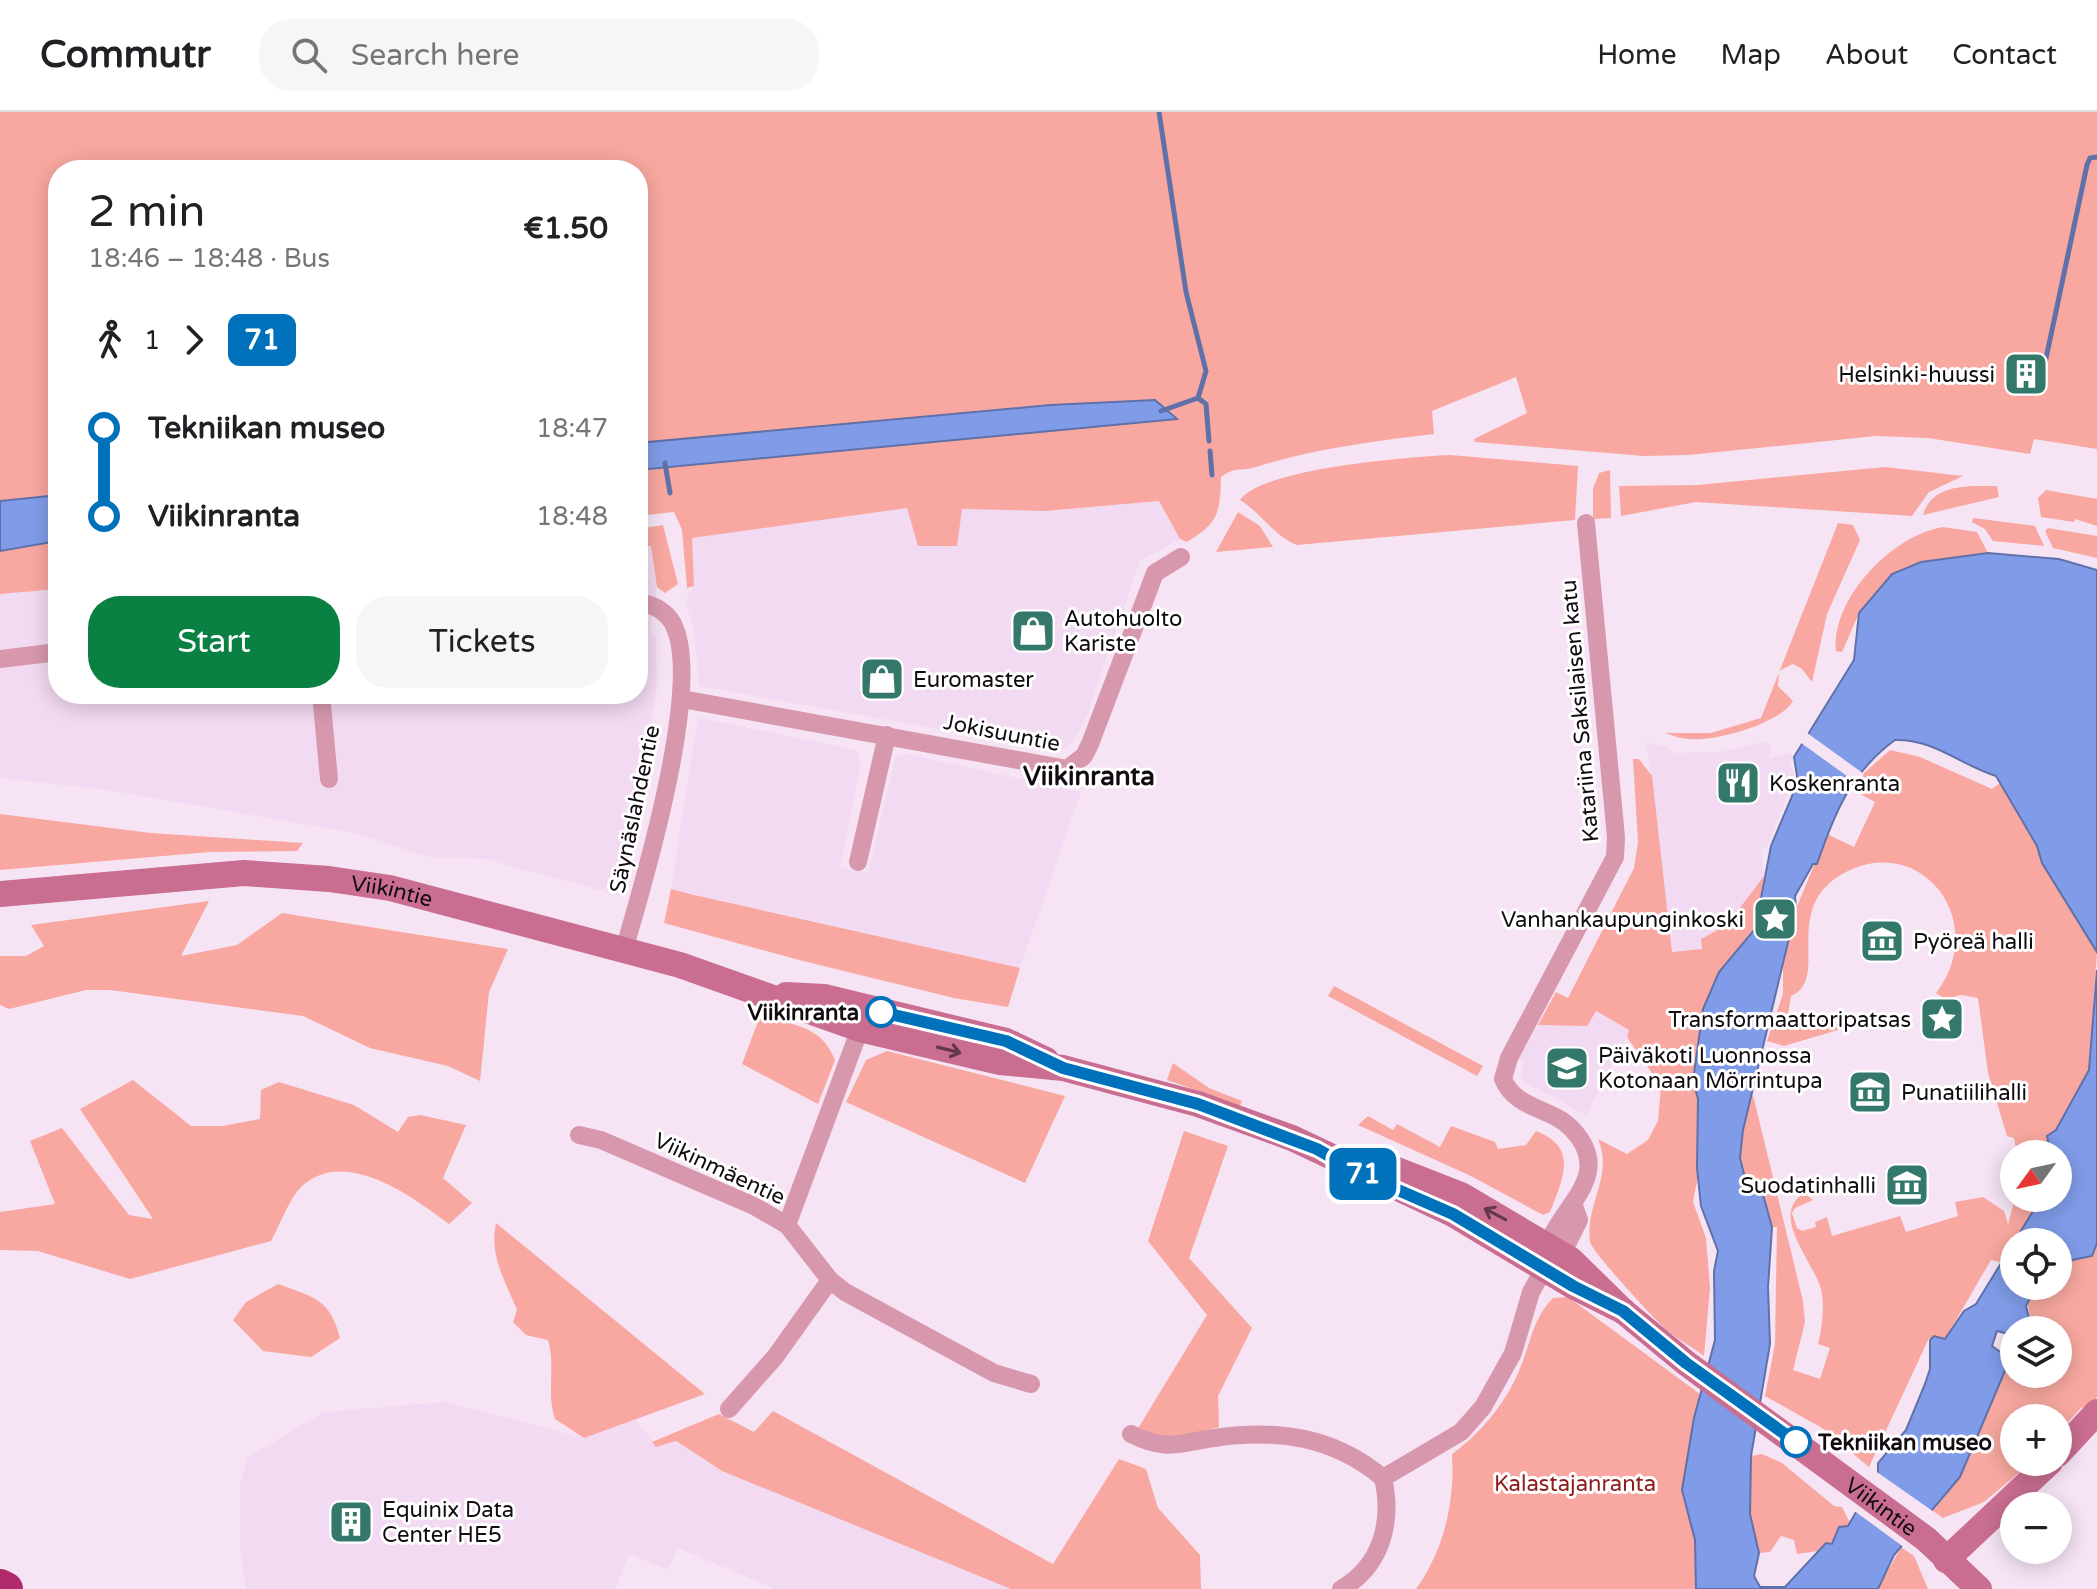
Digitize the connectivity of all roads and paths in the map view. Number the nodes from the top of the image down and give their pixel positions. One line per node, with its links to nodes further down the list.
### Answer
1 (1586, 523): 16 (street, Katariina Saksilaisen katu)
2 (1181, 557): 8 (street, Jokisuuntie)
3 (648, 605): 6 (street, Säynäslahdentie)
4 (48, 653): 5 (street)
5 (0, 659)
6 (682, 699): 8 (street, Jokisuuntie); 12 (street, Säynäslahdentie)
7 (322, 704): 9 (street)
8 (887, 735): 10 (street)
9 (329, 779)
10 (858, 862)
11 (1, 896): 12 (main road, Viikintie)
12 (624, 950): 13 (main road, Viikintie)
13 (863, 1018): 15 (street); 16 (main road, Viikintie)
14 (579, 1135): 15 (street, Viikinmäentie)
15 (787, 1225): 17 (street, Viikinmäentie)
16 (1551, 1255): 24 (street, Katariina Saksilaisen katu); 25 (main road, Viikintie)
17 (830, 1280): 18 (street, Viikinmäentie); 19 (street)
18 (1031, 1384)
19 (729, 1409)
20 (2097, 1412): 22 (main road)
21 (1131, 1434): 24 (street)
22 (2072, 1439)
23 (2035, 1476): 25 (main road)
24 (1383, 1478): 28 (street)
25 (1946, 1560): 29 (main road); 30 (main road, Viikintie)
26 (0, 1586): 27 (highway)
27 (6, 1589)
28 (1341, 1589)
29 (1956, 1589)
30 (1979, 1589)

